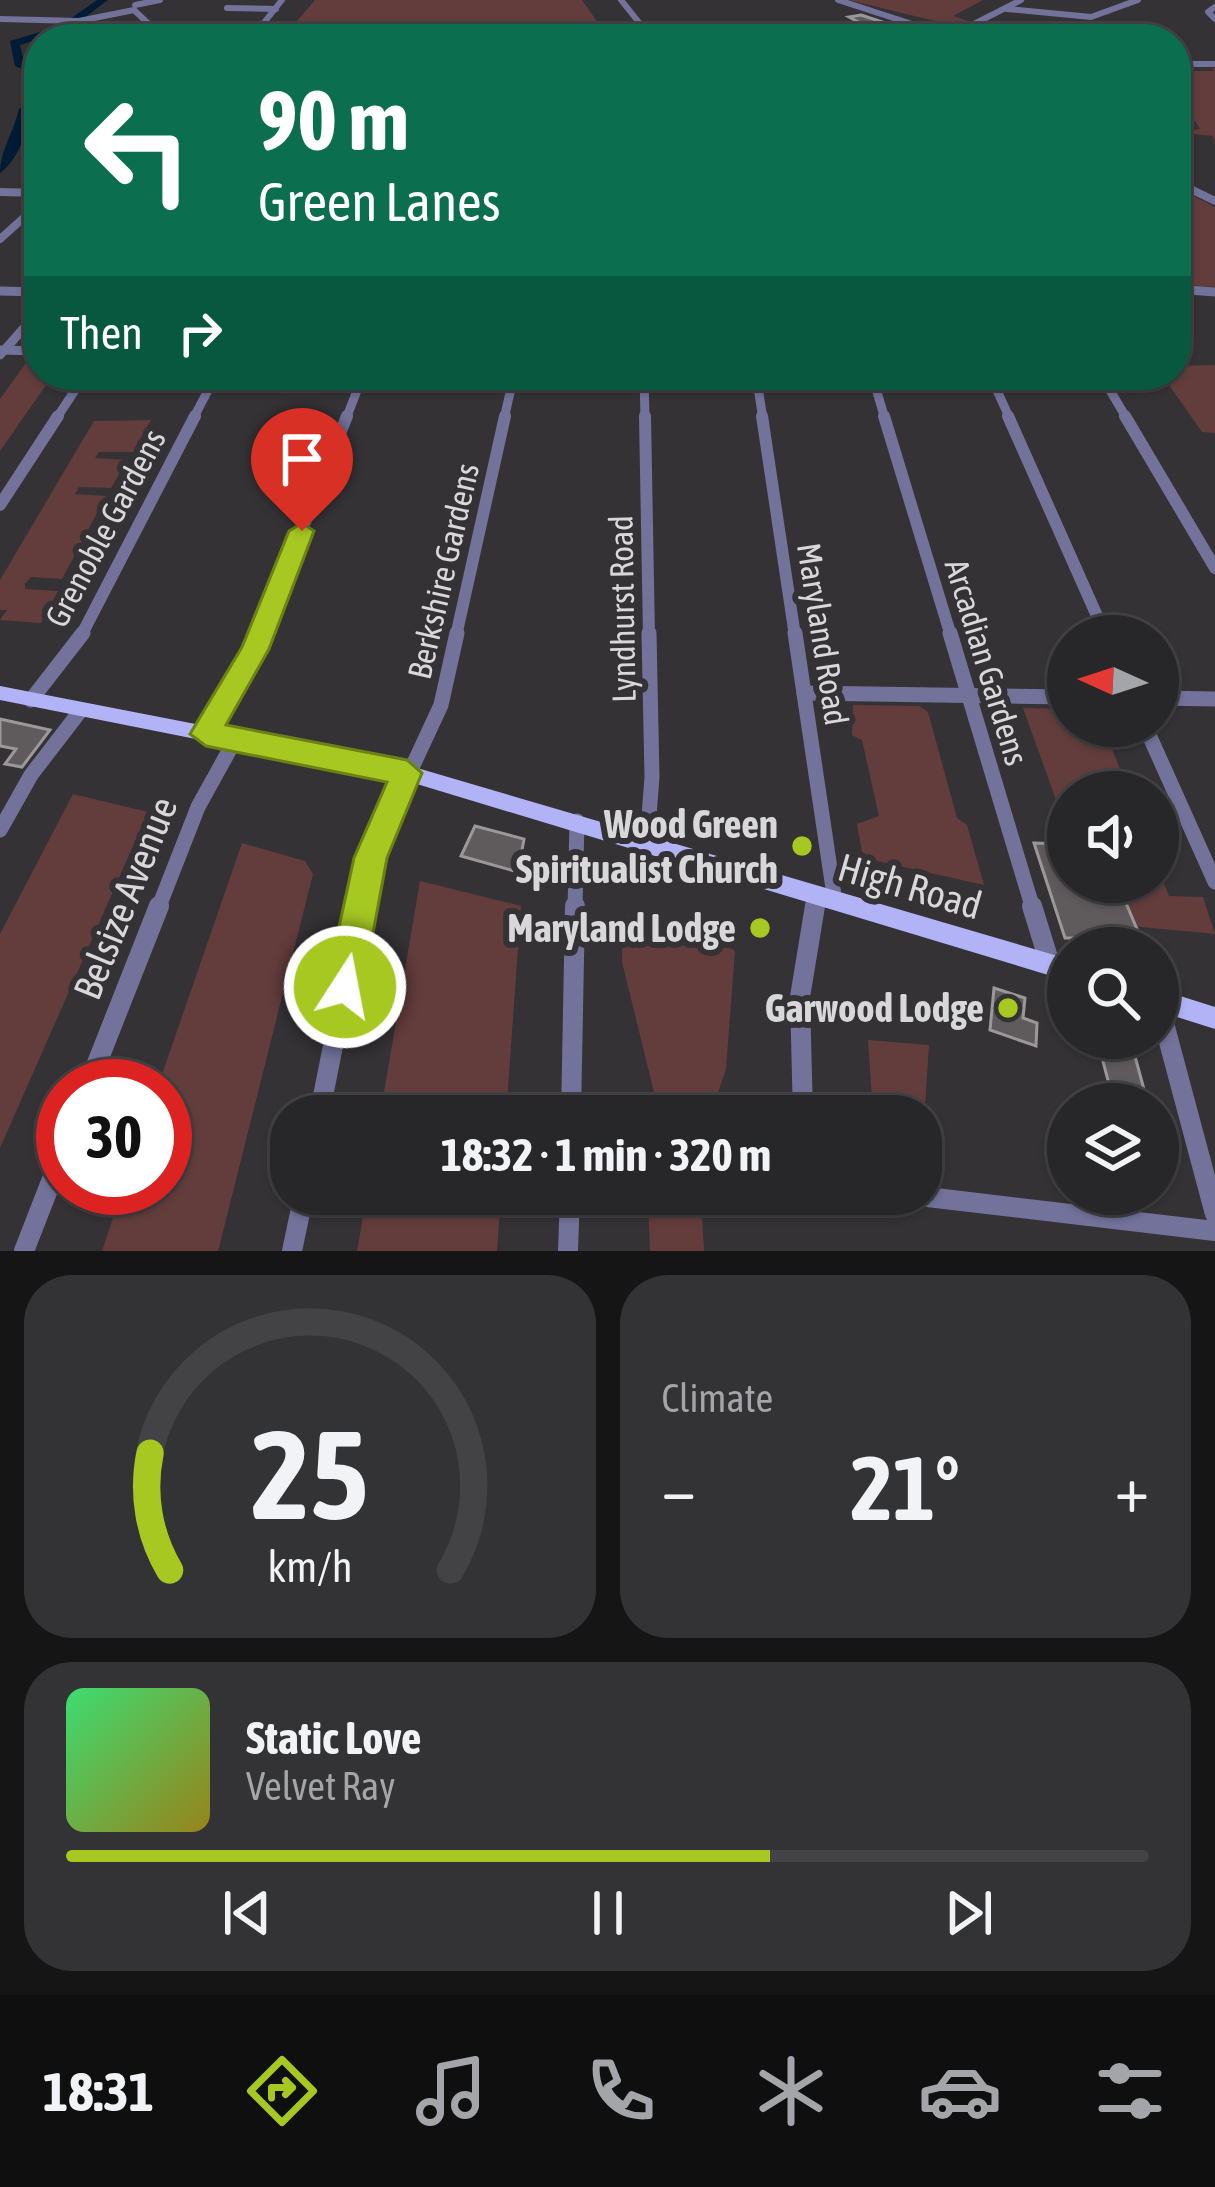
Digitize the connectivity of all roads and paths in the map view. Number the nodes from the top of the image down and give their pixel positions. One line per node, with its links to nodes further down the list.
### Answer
1 (125, 0): 8 (street)
2 (160, 0): 8 (street)
3 (282, 0): 11 (street)
4 (622, 0): 18 (street)
5 (838, 0): 19 (street)
6 (1021, 0): 12 (street)
7 (1138, 0): 13 (street)
8 (135, 7): 15 (street); 16 (street)
9 (1215, 7): 14 (street)
10 (227, 8): 11 (street)
11 (276, 9): 17 (street)
12 (1007, 10): 13 (street); 20 (street)
13 (1069, 18): 21 (street)
14 (1215, 19)
15 (0, 21)
16 (149, 24)
17 (264, 24)
18 (640, 24)
19 (922, 24)
20 (975, 24)
21 (1075, 24)
22 (24, 217): 23 (street)
23 (0, 239)
24 (24, 327): 25 (street)
25 (1, 352)
26 (75, 390): 35 (street)
27 (208, 390): 44 (street, Grenoble Gardens)
28 (357, 390): 46 (street)
29 (511, 390): 49 (street, Berkshire Gardens)
30 (644, 390): 52 (street, Lyndhurst Road)
31 (758, 390): 38 (street, Maryland Road)
32 (877, 390): 40 (street, Arcadian Gardens)
33 (997, 390): 37 (street)
34 (1110, 390): 36 (street)
35 (0, 506)
36 (1215, 568)
37 (1097, 615)
38 (804, 692): 40 (street); 54 (street, Maryland Road)
39 (0, 693): 44 (main road, High Road)
40 (969, 695): 41 (street); 55 (street, Arcadian Gardens)
41 (1047, 697)
42 (1179, 698): 43 (street)
43 (1215, 699)
44 (31, 700): 45 (main road, High Road)
45 (81, 710): 46 (main road, High Road); 51 (street)
46 (206, 734): 47 (main road, High Road)
47 (235, 740): 49 (main road, High Road); 59 (street, Belsize Avenue)
48 (1154, 747): 53 (street)
49 (407, 773): 50 (main road, High Road); 61 (street, Berkshire Gardens)
50 (577, 821): 52 (main road, High Road); 62 (street)
51 (0, 830)
52 (647, 842): 54 (main road, High Road)
53 (1215, 882)
54 (826, 899): 56 (main road, High Road); 63 (street, Maryland Road)
55 (1047, 931)
56 (1047, 963)
57 (1179, 1007): 58 (main road)
58 (1215, 1018)
59 (99, 1059)
60 (1174, 1059): 65 (street)
61 (323, 1095)
62 (572, 1095)
63 (802, 1095)
64 (942, 1199): 69 (street)
65 (1215, 1214)
66 (38, 1215): 70 (street)
67 (300, 1215): 71 (street)
68 (569, 1215): 72 (street)
69 (1215, 1231)
70 (24, 1251)
71 (292, 1251)
72 (568, 1251)

